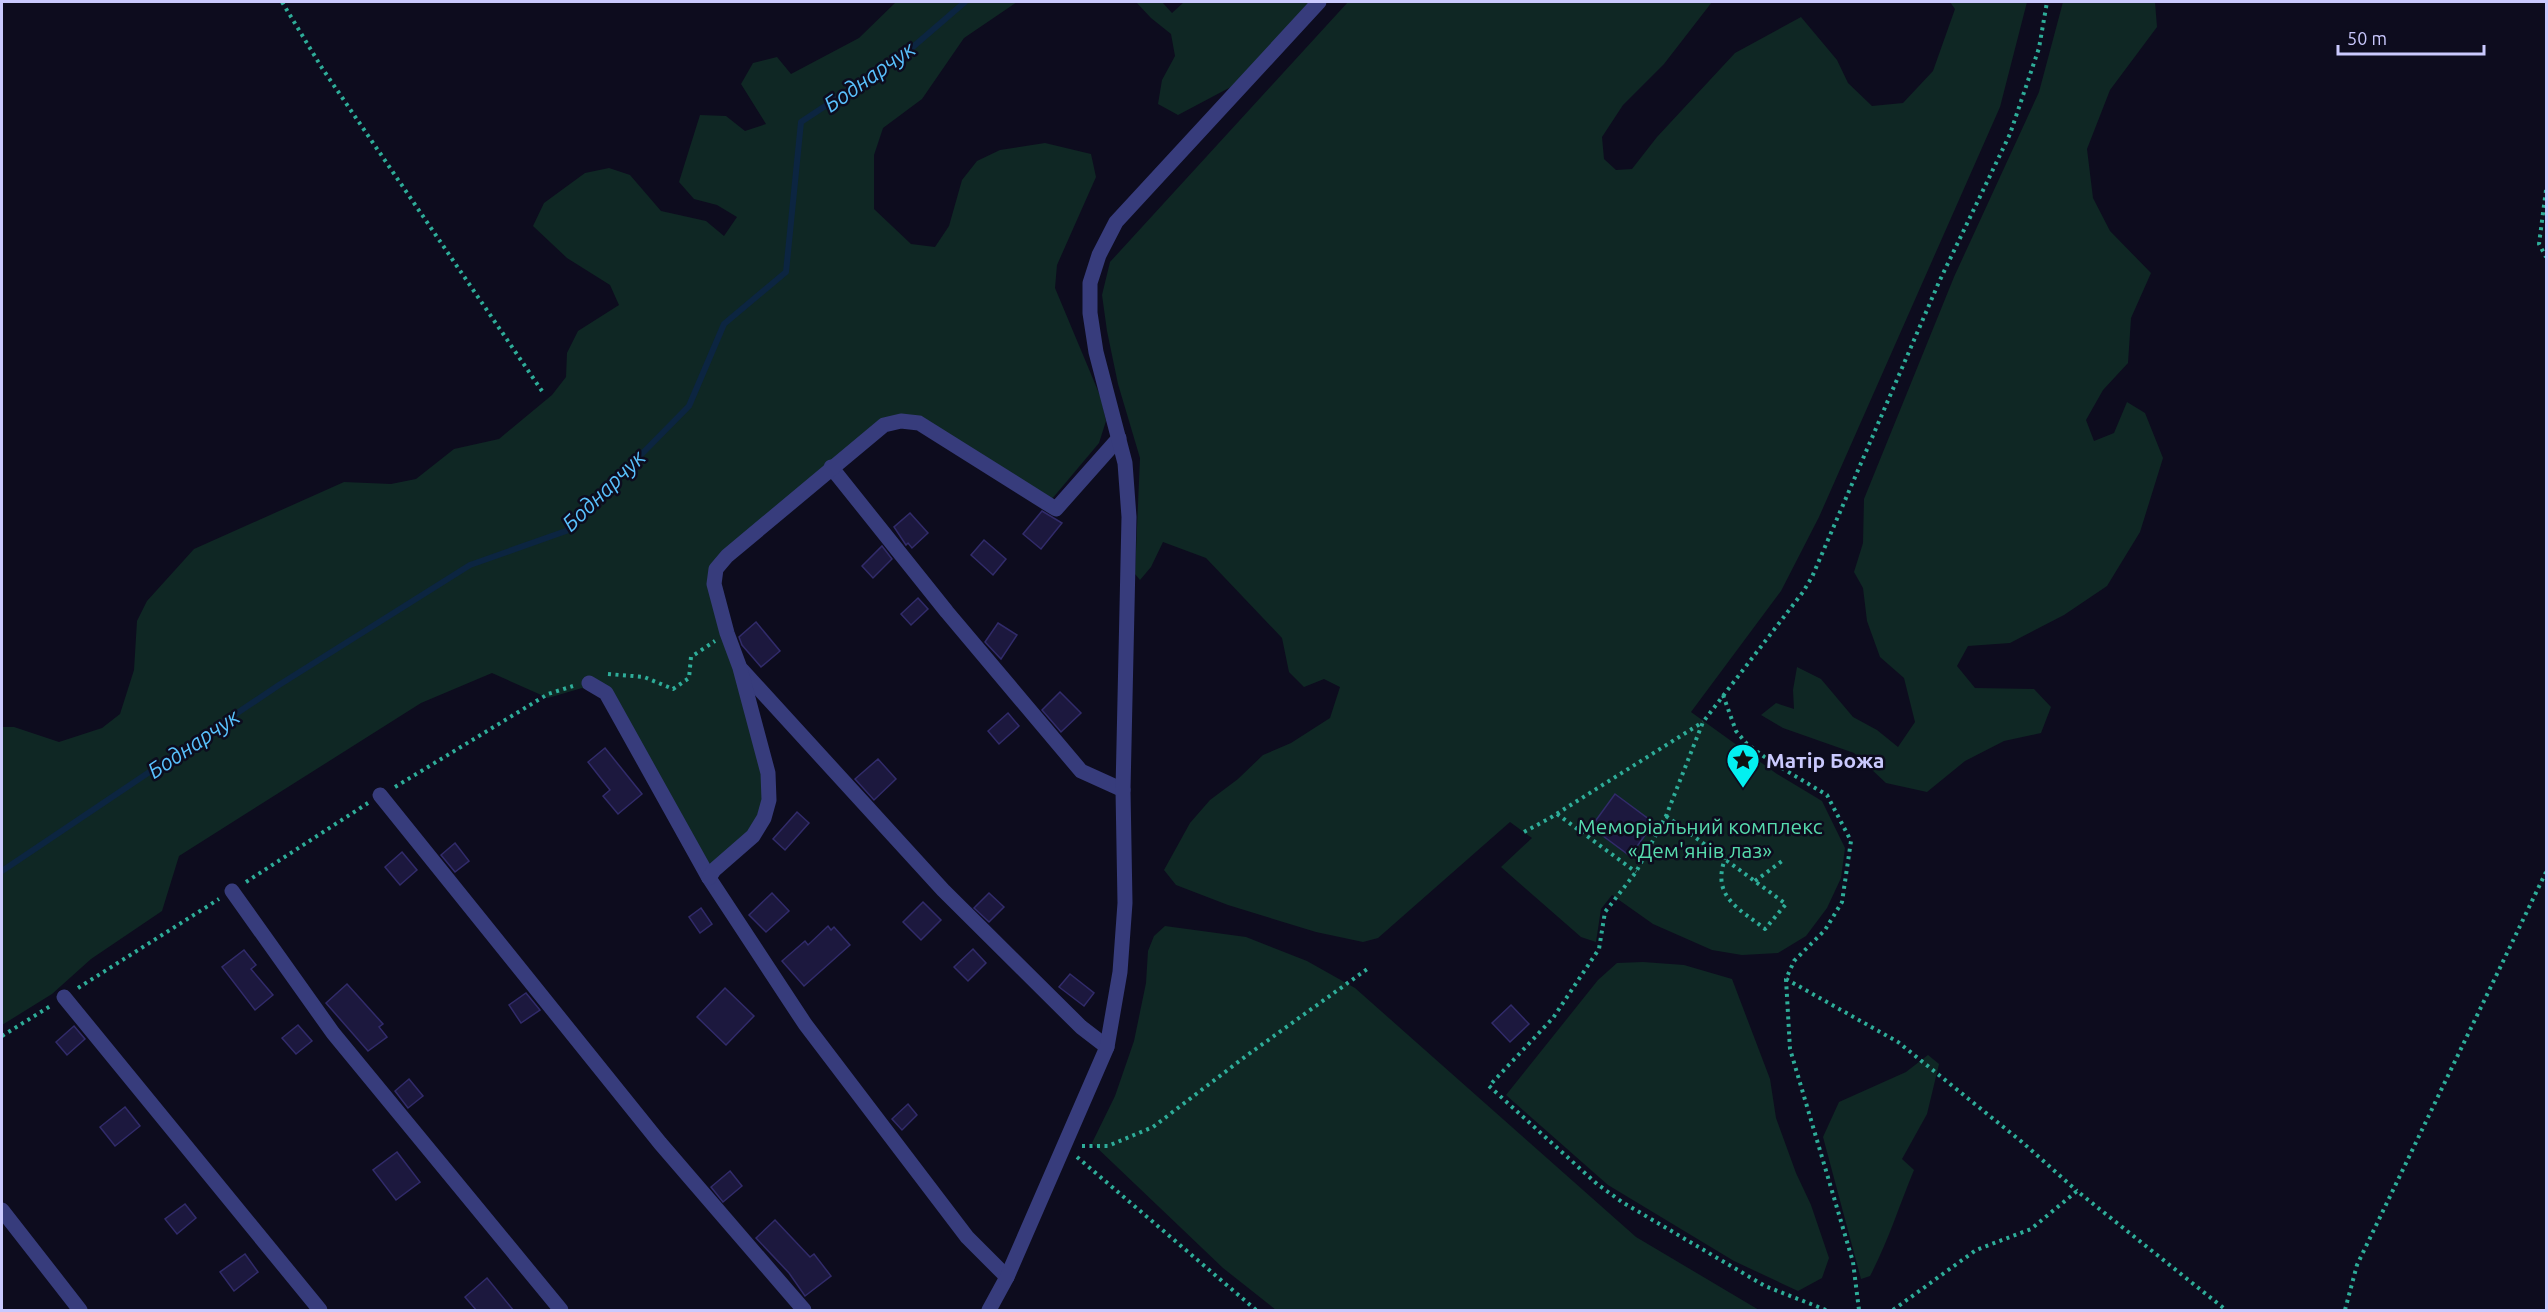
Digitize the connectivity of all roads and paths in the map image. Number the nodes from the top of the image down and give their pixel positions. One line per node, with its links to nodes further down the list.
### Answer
1 (282, 2): 6 (path)
2 (1319, 2): 7 (street)
3 (2047, 2): 13 (path)
4 (2547, 190): 5 (path)
5 (2547, 257)
6 (542, 390)
7 (1119, 438): 8 (street); 15 (street)
8 (831, 467): 9 (street); 15 (street)
9 (727, 633): 10 (street); 11 (path)
10 (740, 668): 24 (street); 31 (street)
11 (644, 677)
12 (589, 683): 16 (path); 24 (street)
13 (1723, 694): 14 (path); 28 (path)
14 (1703, 722): 17 (path); 18 (path)
15 (1123, 790): 31 (street)
16 (380, 795): 26 (path); 39 (street)
17 (1557, 814): 19 (path); 22 (path)
18 (1666, 816): 20 (path); 22 (path)
19 (1524, 832)
20 (1725, 859): 25 (path); 25 (path)
21 (1782, 861): 25 (path)
22 (1636, 872): 42 (path)
23 (2547, 872): 46 (path)
24 (709, 878): 35 (street)
25 (1755, 881)
26 (232, 891): 29 (path); 38 (street)
27 (1370, 967): 32 (path)
28 (1786, 979): 33 (path); 43 (path)
29 (64, 997): 30 (path); 37 (street)
30 (2, 1036)
31 (1107, 1047): 32 (street)
32 (1065, 1145): 35 (street); 41 (path)
33 (2077, 1191): 44 (path); 45 (path)
34 (2, 1210): 36 (street)
35 (1006, 1277): 40 (street)
36 (80, 1311)
37 (320, 1311)
38 (561, 1311)
39 (804, 1311)
40 (989, 1311)
41 (1256, 1311)
42 (1826, 1311)
43 (1858, 1311)
44 (1893, 1311)
45 (2226, 1311)
46 (2345, 1311)

